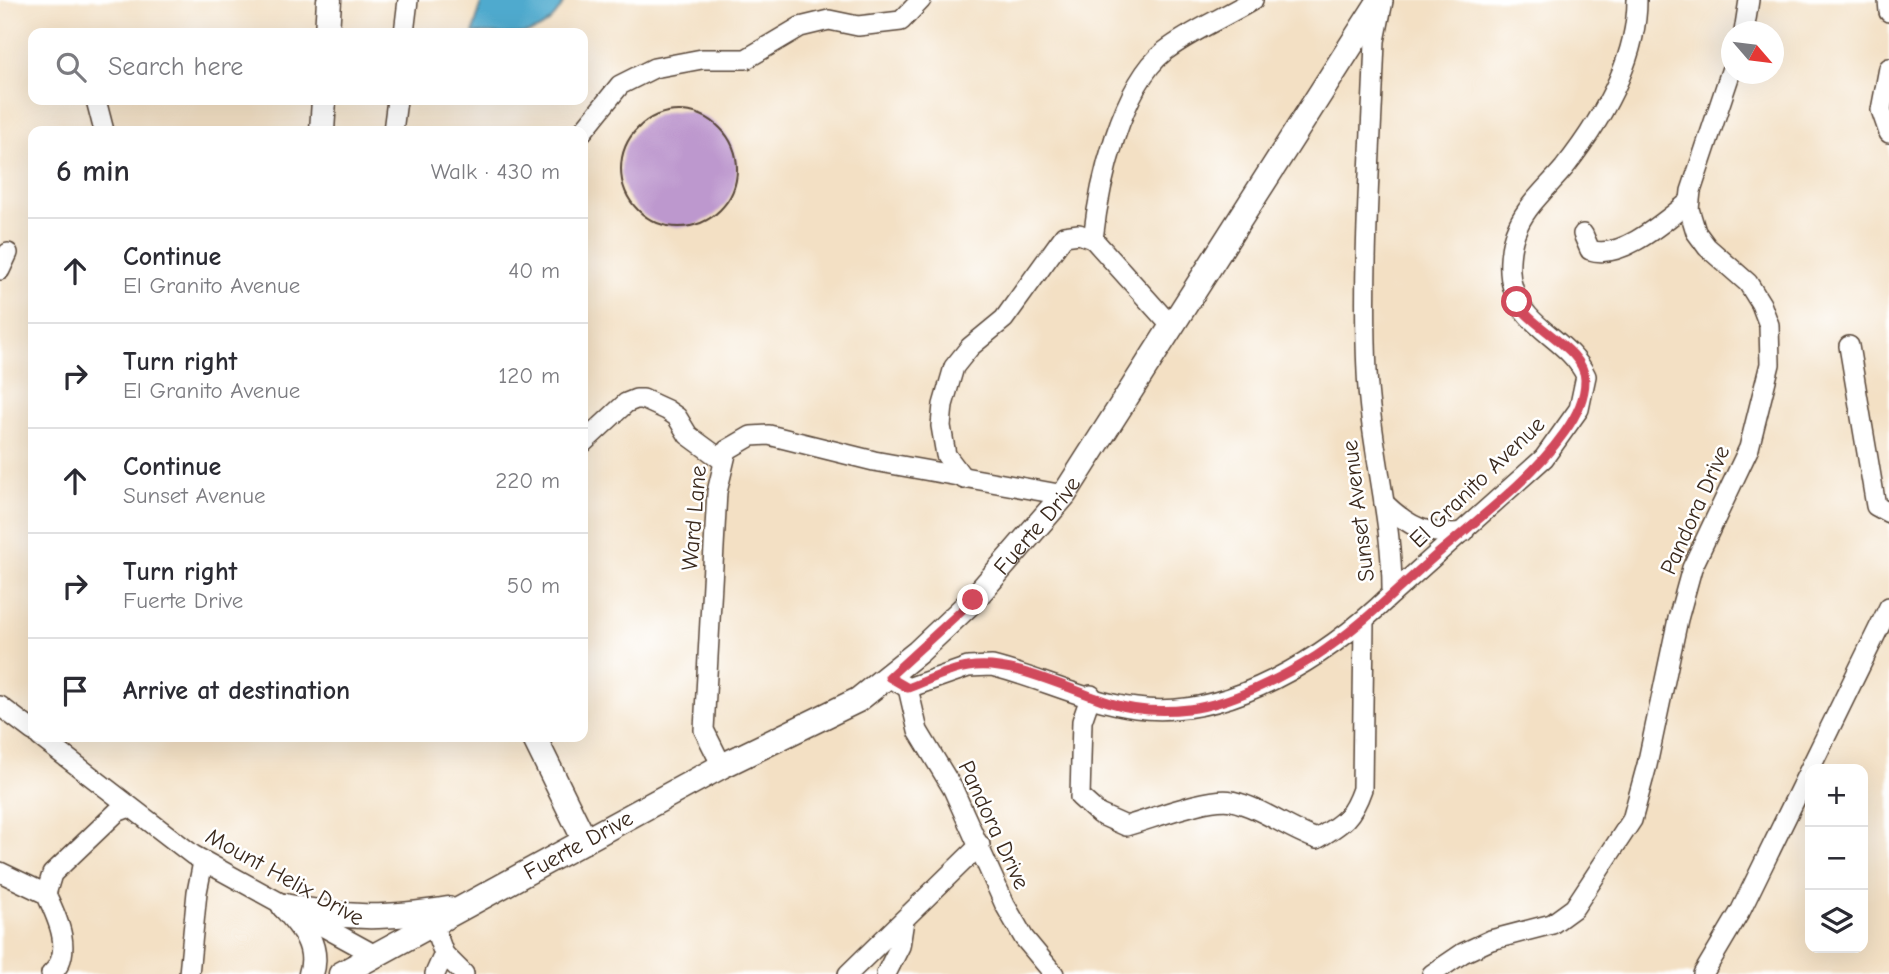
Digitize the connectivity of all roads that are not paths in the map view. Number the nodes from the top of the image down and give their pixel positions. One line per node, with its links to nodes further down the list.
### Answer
1 (329, 0): 11 (main road)
2 (408, 0): 12 (street)
3 (921, 0): 21 (street)
4 (1253, 0): 25 (street)
5 (1382, 0): 26 (main road, Fuerte Drive); 32 (street, Sunset Avenue)
6 (1637, 0): 34 (street, El Granito Avenue)
7 (1749, 0): 10 (street)
8 (1888, 0): 9 (street)
9 (1889, 12)
10 (1746, 21)
11 (327, 28)
12 (405, 28)
13 (1889, 68): 22 (street)
14 (1727, 84): 23 (street)
15 (97, 105): 18 (street)
16 (324, 105): 19 (main road)
17 (396, 105): 20 (street)
18 (103, 126)
19 (322, 126)
20 (394, 126)
21 (587, 126)
22 (1889, 134)
23 (1689, 202): 24 (street); 66 (street, Pandora Drive)
24 (1583, 233)
25 (1093, 239): 26 (street); 30 (street)
26 (1173, 328): 31 (main road, Fuerte Drive)
27 (1849, 346): 33 (street)
28 (588, 438): 29 (street)
29 (722, 460): 30 (street, Ward Lane); 44 (street, Ward Lane)
30 (964, 479): 31 (street, Ward Lane)
31 (1064, 495): 38 (main road, Fuerte Drive)
32 (1384, 503): 34 (street); 35 (street, Sunset Avenue)
33 (1889, 513)
34 (1464, 532): 35 (street, El Granito Avenue)
35 (1392, 594): 37 (street, Sunset Avenue)
36 (1889, 607): 67 (street)
37 (1364, 621): 39 (street, Sunset Avenue); 39 (street)
38 (898, 683): 39 (street, Sunset Avenue); 44 (main road, Fuerte Drive); 47 (street, Pandora Drive)
39 (1091, 695)
40 (0, 706): 41 (street)
41 (28, 727)
42 (46, 742): 45 (street, Mount Helix Drive)
43 (536, 742): 46 (main road)
44 (722, 766): 46 (main road, Fuerte Drive)
45 (130, 807): 48 (street, Mount Helix Drive); 50 (street)
46 (585, 841): 52 (main road, Fuerte Drive)
47 (980, 845): 53 (street); 65 (street, Pandora Drive)
48 (203, 862): 51 (street, Mount Helix Drive); 59 (street)
49 (0, 872): 50 (street)
50 (46, 894): 58 (street)
51 (284, 906): 52 (main road); 56 (street, Mount Helix Drive); 60 (main road)
52 (466, 906): 54 (main road, Fuerte Drive)
53 (904, 920): 63 (street); 64 (street)
54 (433, 924): 55 (street); 56 (main road, Fuerte Drive)
55 (444, 954): 61 (street); 62 (street)
56 (375, 956): 57 (main road, Fuerte Drive)
57 (345, 973)
58 (51, 974)
59 (189, 974)
60 (311, 974)
61 (435, 974)
62 (464, 974)
63 (848, 974)
64 (886, 974)
65 (1054, 974)
66 (1432, 974)
67 (1703, 974)

